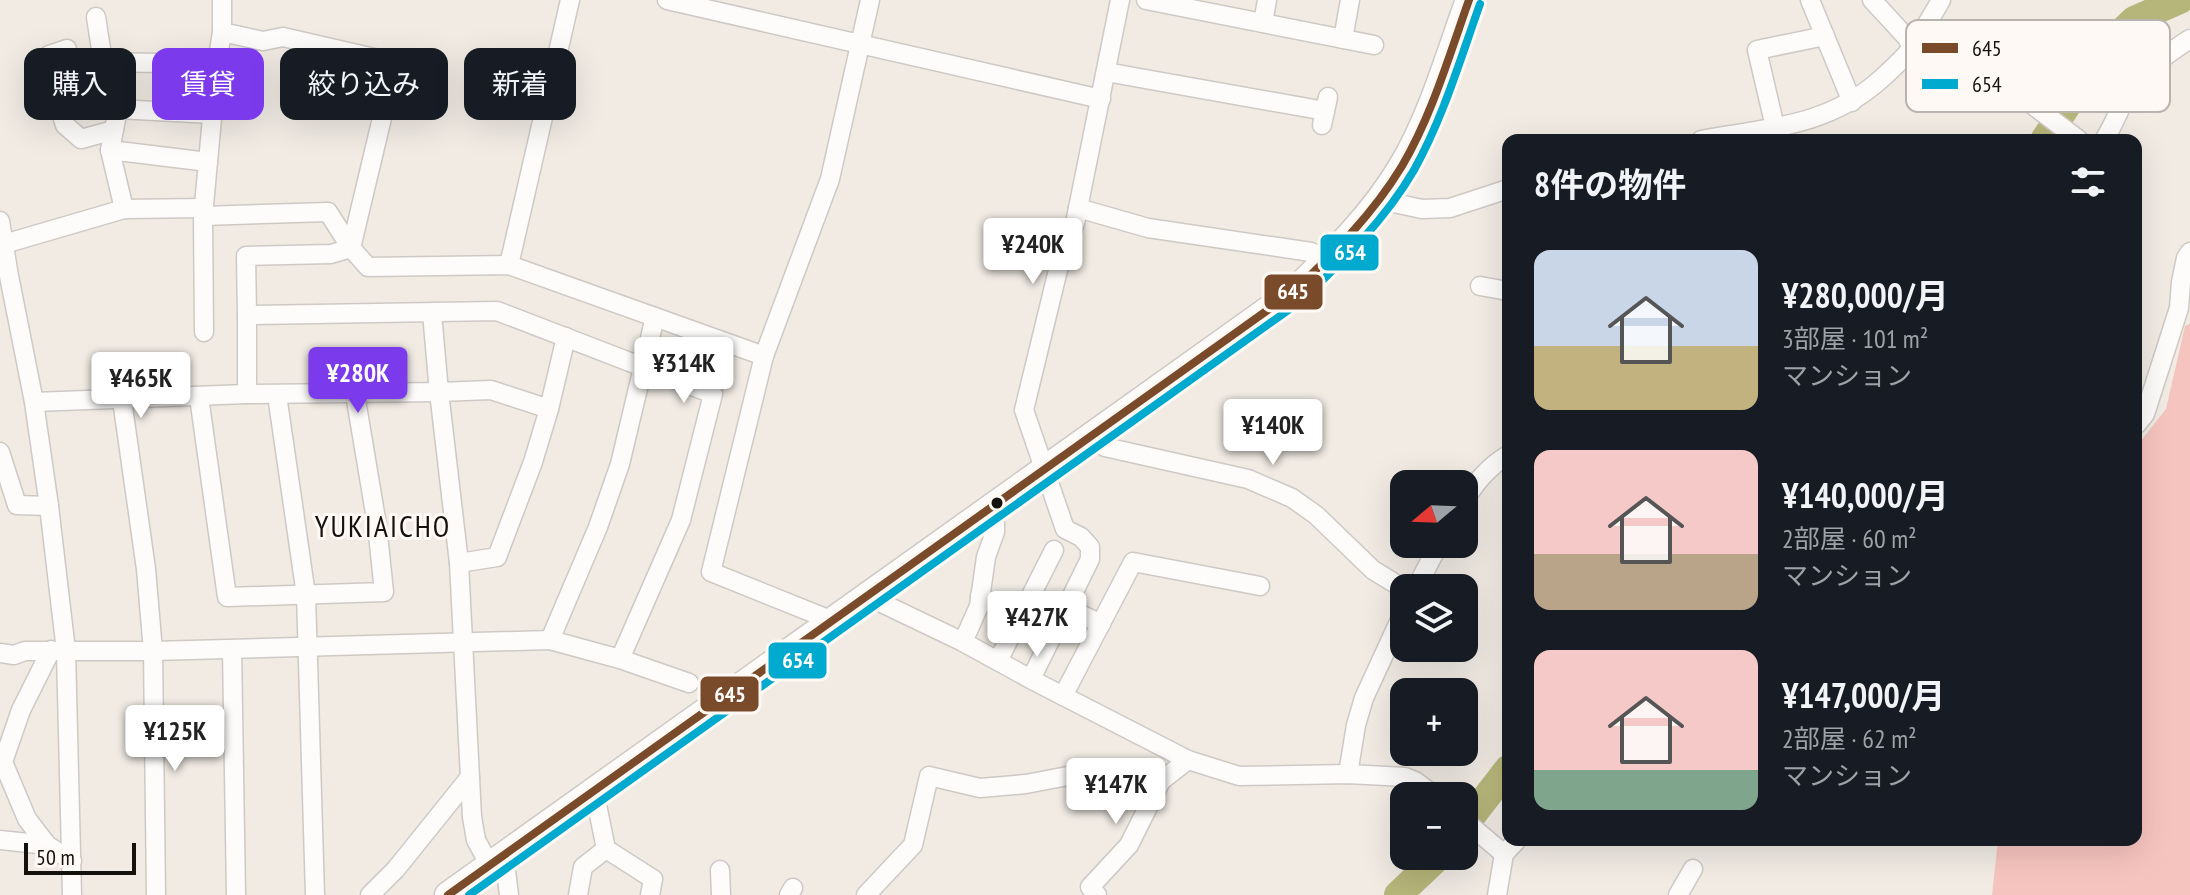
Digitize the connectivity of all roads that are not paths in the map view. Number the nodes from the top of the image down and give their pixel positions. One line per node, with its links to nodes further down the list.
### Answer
1 (222, 0): 16 (street)
2 (570, 0): 53 (street)
3 (667, 0): 21 (street)
4 (870, 0): 21 (street)
5 (1120, 0): 27 (street)
6 (1146, 0): 15 (street)
7 (1267, 0): 15 (street)
8 (1350, 0): 19 (street)
9 (1469, 0): 44 (street)
10 (1810, 0): 17 (street)
11 (1872, 0): 18 (street)
12 (1941, 0): 14 (street)
13 (96, 17): 23 (street)
14 (1929, 20)
15 (1263, 23): 19 (street)
16 (222, 32): 24 (street); 50 (street)
17 (1825, 36): 29 (street); 36 (street)
18 (1906, 37)
19 (1343, 39): 22 (street)
20 (2190, 39): 25 (street)
21 (861, 44): 28 (street); 62 (street)
22 (1374, 45)
23 (101, 48)
24 (220, 48)
25 (2170, 53)
26 (1906, 55): 29 (street)
27 (1106, 72): 28 (street); 30 (street)
28 (1101, 99): 45 (street)
29 (1852, 102): 36 (street)
30 (1325, 111)
31 (2042, 112): 39 (street)
32 (2120, 112): 40 (street)
33 (63, 120): 37 (street)
34 (116, 120): 37 (street)
35 (212, 120): 42 (street)
36 (1775, 127): 38 (street)
37 (114, 130): 41 (street)
38 (1735, 134)
39 (2071, 134)
40 (2108, 134)
41 (110, 150): 42 (street); 46 (street)
42 (208, 162): 47 (street)
43 (1502, 191): 44 (street)
44 (1380, 200): 52 (street)
45 (1078, 208): 52 (street); 76 (street)
46 (124, 209): 47 (street); 49 (street)
47 (204, 212): 50 (street); 60 (street)
48 (0, 221): 49 (street)
49 (4, 244): 54 (street)
50 (351, 248): 53 (street); 58 (street)
51 (2190, 252): 72 (street)
52 (1327, 259): 73 (street)
53 (509, 265): 59 (street)
54 (4, 277): 70 (street)
55 (1480, 286): 56 (street)
56 (1502, 290)
57 (432, 313): 58 (street); 61 (street); 64 (street)
58 (247, 315): 65 (street)
59 (655, 317): 62 (street); 63 (street)
60 (204, 332)
61 (566, 337): 63 (street); 71 (street)
62 (764, 356): 90 (street)
63 (644, 366): 93 (street); 101 (street)
64 (439, 392): 66 (street); 71 (street); 82 (street)
65 (247, 394): 67 (street); 68 (street)
66 (355, 394): 67 (street); 85 (street)
67 (277, 395): 85 (street)
68 (199, 397): 69 (street); 85 (street)
69 (122, 400): 70 (street); 99 (street)
70 (34, 402): 80 (street)
71 (549, 409): 82 (street)
72 (2142, 418)
73 (1091, 435): 76 (street); 83 (street)
74 (0, 452): 79 (street)
75 (1502, 459): 77 (street)
76 (1045, 468): 78 (street); 88 (street)
77 (1478, 480)
78 (995, 504): 86 (street); 87 (street)
79 (9, 505): 80 (street)
80 (49, 506): 98 (street)
81 (1054, 550): 89 (street)
82 (459, 563): 94 (street)
83 (1390, 580)
84 (1260, 586): 91 (street)
85 (306, 595): 96 (street)
86 (867, 596): 90 (street); 95 (street)
87 (980, 596): 89 (street); 95 (street)
88 (1066, 607): 91 (street); 103 (street)
89 (1019, 618): 102 (street)
90 (833, 621): 112 (street)
91 (1101, 624): 105 (street)
92 (1390, 638): 108 (street)
93 (550, 640): 94 (street); 101 (street)
94 (464, 642): 96 (street); 109 (street)
95 (963, 642): 102 (street)
96 (308, 647): 97 (street); 126 (street)
97 (232, 649): 99 (street); 125 (street)
98 (58, 650): 99 (street); 100 (street); 107 (street); 120 (street)
99 (153, 651): 124 (street)
100 (0, 653)
101 (620, 659): 104 (street)
102 (998, 661): 103 (street)
103 (1031, 679): 105 (street)
104 (689, 683)
105 (1063, 696): 106 (street)
106 (1188, 760): 108 (street); 110 (street)
107 (1, 762): 115 (street)
108 (1348, 774): 111 (street)
109 (470, 777): 119 (street); 127 (street)
110 (1161, 781): 133 (street); 134 (street)
111 (1416, 782)
112 (594, 790): 117 (street); 119 (street)
113 (1478, 833): 118 (street)
114 (0, 840): 115 (street)
115 (47, 845): 120 (street)
116 (1511, 846): 118 (street)
117 (606, 849): 130 (street); 131 (street)
118 (1504, 854): 135 (street)
119 (496, 859): 128 (street); 129 (street)
120 (72, 861): 123 (street)
121 (1693, 869): 136 (street)
122 (720, 870): 132 (street)
123 (72, 895)
124 (156, 895)
125 (236, 895)
126 (315, 895)
127 (370, 895)
128 (448, 895)
129 (509, 895)
130 (578, 895)
131 (650, 895)
132 (721, 895)
133 (866, 895)
134 (1097, 895)
135 (1497, 895)
136 (1678, 895)

